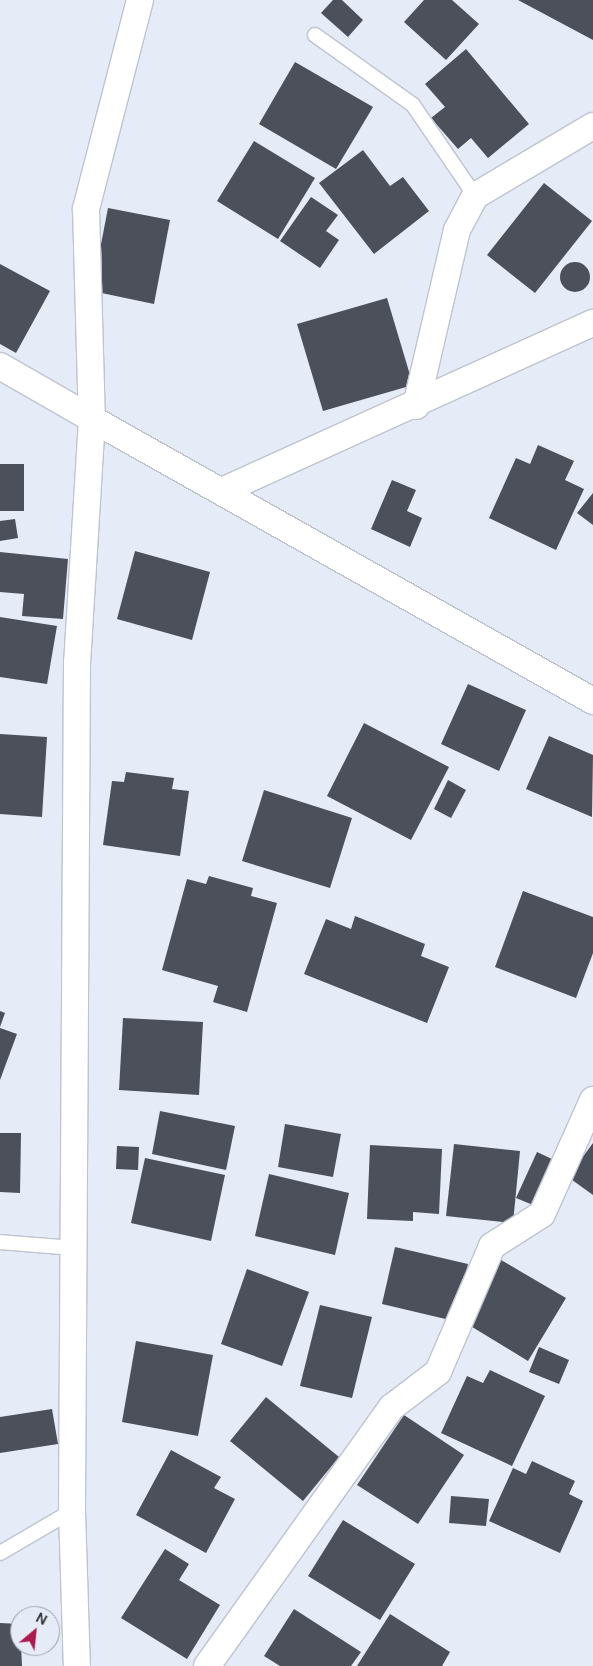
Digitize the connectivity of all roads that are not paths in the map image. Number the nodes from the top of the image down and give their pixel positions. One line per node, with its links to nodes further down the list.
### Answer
1 (140, 0): 8 (street)
2 (315, 35): 4 (lane)
3 (593, 126): 4 (street)
4 (475, 196): 7 (street)
5 (593, 323): 7 (street)
6 (0, 366): 8 (street)
7 (416, 406): 9 (street)
8 (92, 419): 9 (street); 13 (street)
9 (222, 491): 10 (street)
10 (593, 701)
11 (591, 1110): 17 (street)
12 (0, 1242): 13 (lane)
13 (73, 1248): 14 (street)
14 (72, 1511): 15 (lane); 16 (street)
15 (0, 1553)
16 (76, 1666)
17 (207, 1666)

